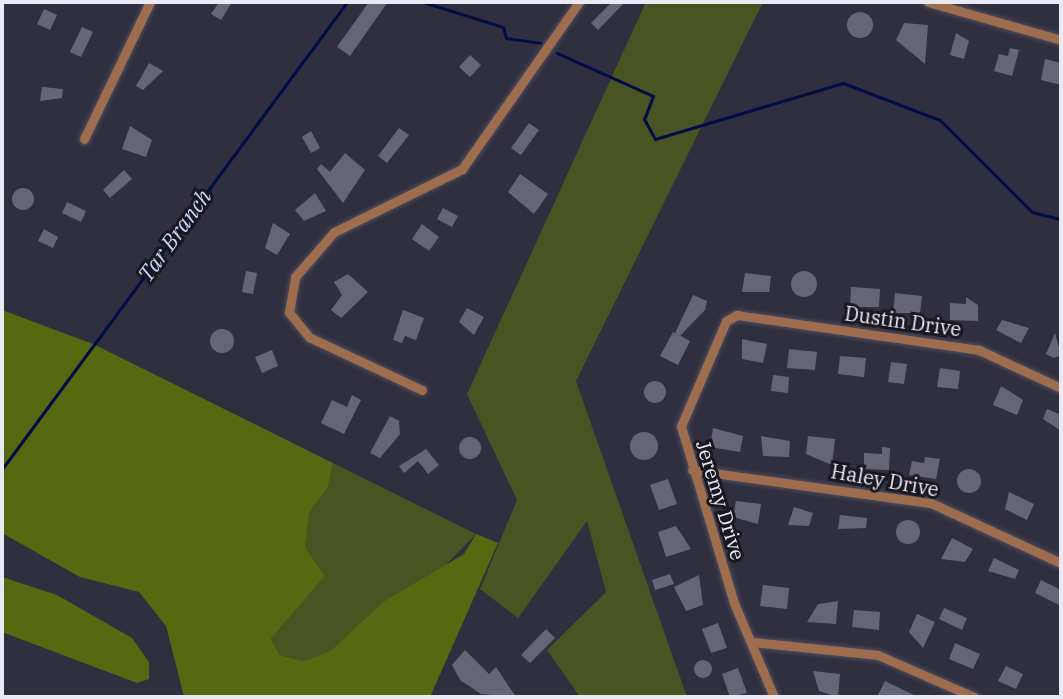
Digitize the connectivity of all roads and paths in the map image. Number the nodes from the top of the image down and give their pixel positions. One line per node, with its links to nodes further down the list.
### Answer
1 (150, 2): 5 (street)
2 (579, 2): 8 (street)
3 (928, 2): 4 (street)
4 (1061, 40)
5 (84, 139)
6 (733, 317): 7 (street, Dustin Drive); 9 (street, Jeremy Drive)
7 (1061, 388)
8 (422, 390)
9 (692, 470): 10 (street, Haley Drive); 11 (street, Jeremy Drive)
10 (1061, 563)
11 (753, 642): 12 (street, Jeremy Drive); 13 (street)
12 (774, 697)
13 (974, 697)

